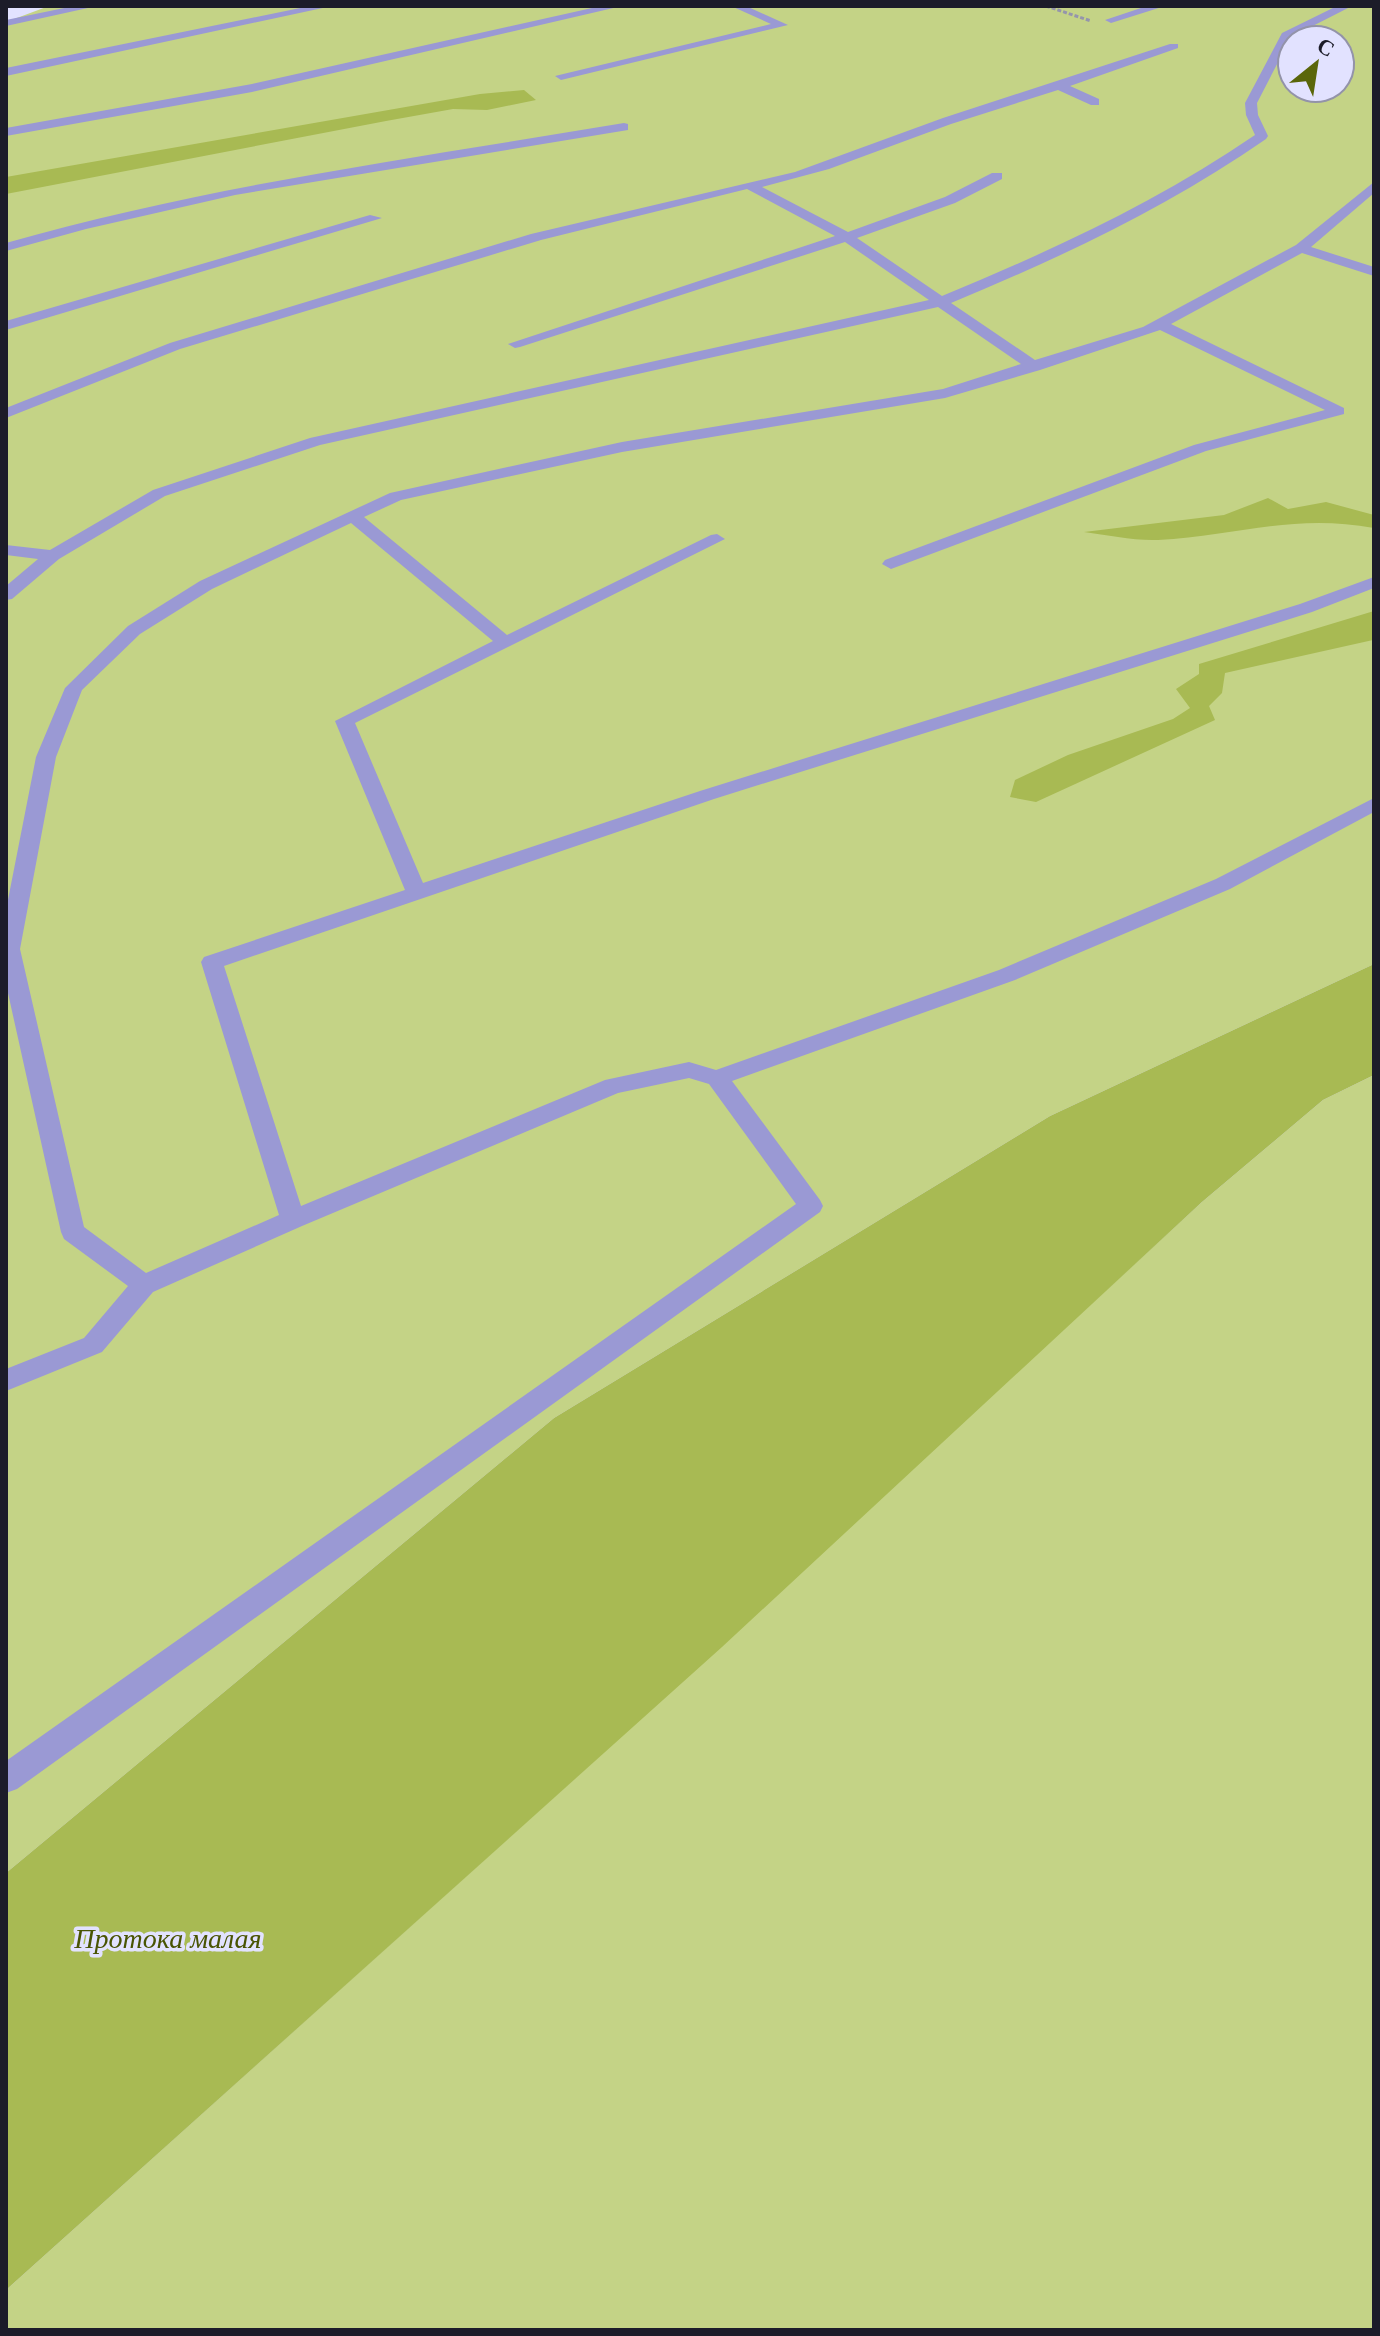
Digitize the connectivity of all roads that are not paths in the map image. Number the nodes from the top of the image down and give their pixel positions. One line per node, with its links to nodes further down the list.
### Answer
1 (91, 6): 8 (street)
2 (326, 6): 10 (street)
3 (616, 6): 15 (street)
4 (737, 6): 11 (street)
5 (1159, 6): 7 (street)
6 (1346, 6): 24 (street)
7 (1111, 20)
8 (6, 23)
9 (1174, 46): 12 (street)
10 (6, 72)
11 (561, 76)
12 (1062, 87): 13 (street); 17 (street)
13 (1095, 102)
14 (624, 127): 21 (street)
15 (6, 132)
16 (997, 176): 20 (street)
17 (749, 185): 20 (street); 29 (street)
18 (1371, 192): 22 (street)
19 (375, 218): 26 (street)
20 (847, 237): 24 (street); 27 (street)
21 (6, 247)
22 (1301, 248): 23 (street); 25 (street)
23 (1374, 272)
24 (940, 302): 28 (street); 33 (street)
25 (1160, 324): 28 (street); 34 (street)
26 (6, 326)
27 (515, 344)
28 (1035, 367): 30 (street)
29 (6, 413)
30 (352, 516): 37 (street); 42 (street)
31 (717, 539): 37 (street)
32 (6, 550): 33 (street)
33 (53, 555): 36 (street)
34 (891, 564)
35 (1374, 582): 39 (street)
36 (6, 595)
37 (505, 642): 39 (street)
38 (1374, 804): 40 (street)
39 (417, 893): 41 (street)
40 (717, 1078): 41 (street); 44 (street)
41 (293, 1219): 42 (street)
42 (144, 1285): 43 (street)
43 (6, 1380)
44 (6, 1779)

